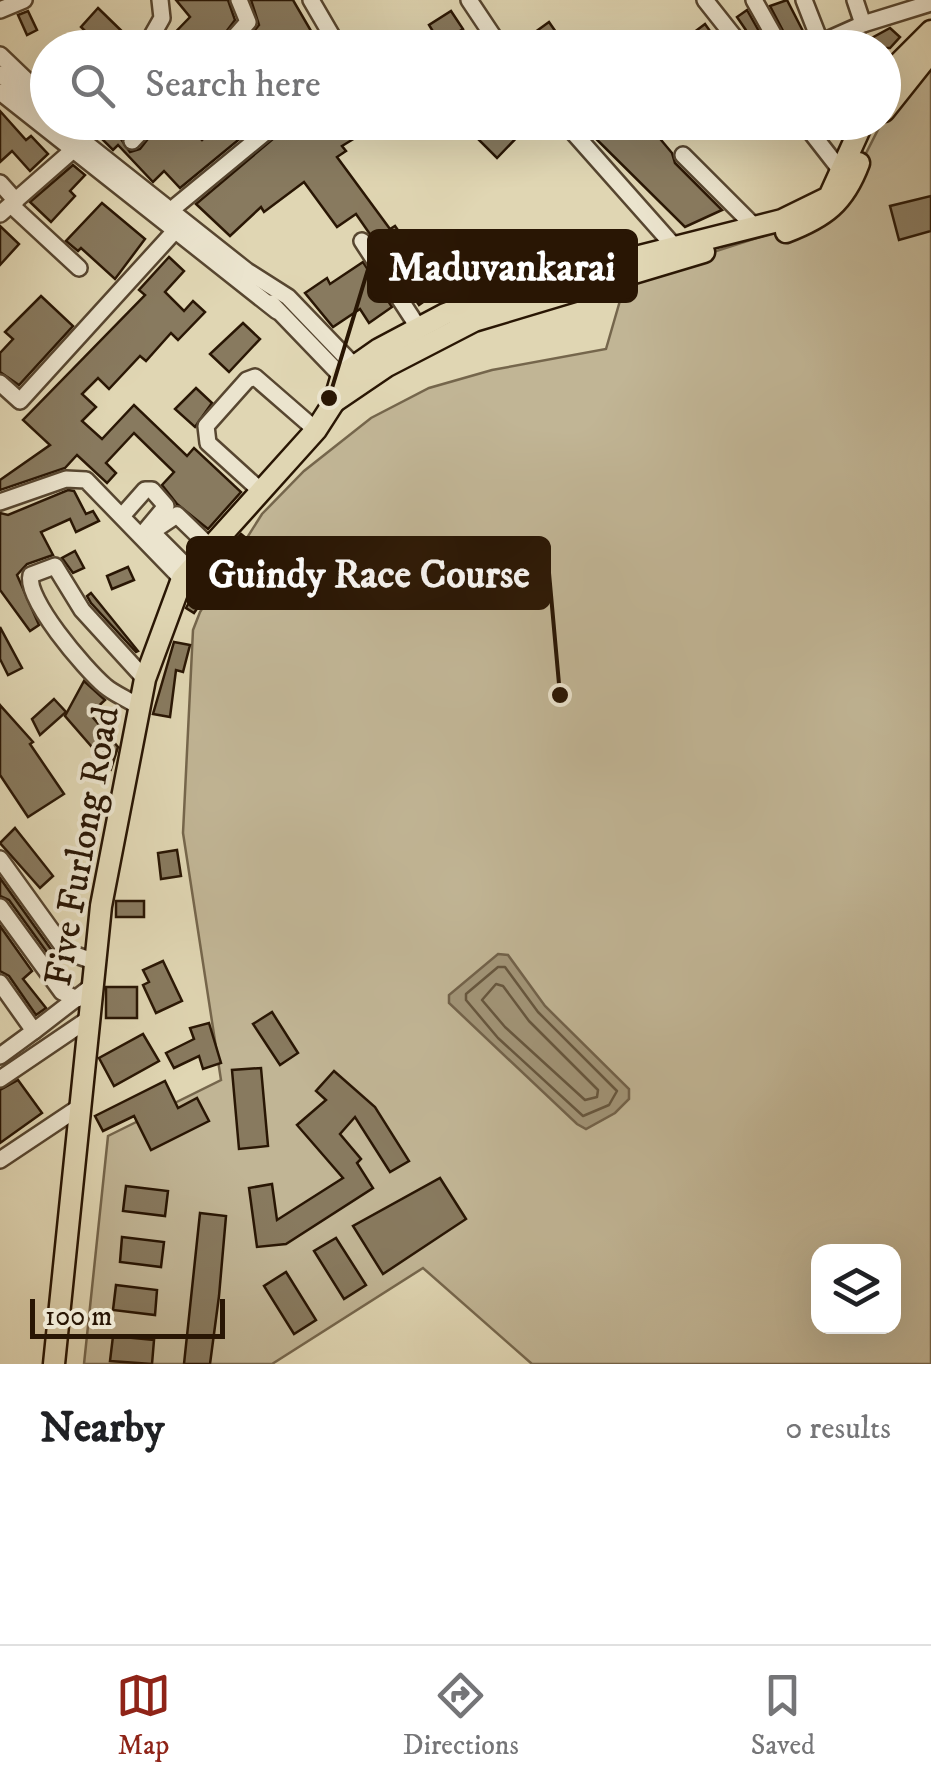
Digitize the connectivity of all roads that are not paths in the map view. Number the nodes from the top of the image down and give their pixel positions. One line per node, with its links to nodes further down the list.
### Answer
1 (24, 0): 11 (street)
2 (160, 0): 13 (street)
3 (238, 0): 14 (street)
4 (312, 0): 15 (street)
5 (469, 0): 16 (street)
6 (704, 0): 17 (street)
7 (754, 0): 18 (street)
8 (804, 0): 19 (street)
9 (855, 0): 12 (street)
10 (931, 3): 12 (street)
11 (0, 10)
12 (863, 24): 20 (street)
13 (155, 30)
14 (241, 30)
15 (329, 30)
16 (489, 30)
17 (729, 30)
18 (771, 30)
19 (811, 30)
20 (848, 30)
21 (931, 31): 24 (main road)
22 (931, 52): 27 (main road)
23 (0, 55): 26 (street)
24 (901, 61)
25 (0, 74): 29 (street)
26 (30, 84)
27 (901, 90)
28 (0, 92): 30 (street)
29 (30, 98)
30 (30, 116)
31 (60, 140): 39 (street)
32 (90, 140): 50 (street)
33 (92, 140): 43 (street)
34 (256, 140): 43 (street)
35 (580, 140): 48 (street)
36 (817, 140): 41 (street)
37 (857, 140): 41 (main road)
38 (861, 140): 48 (main road)
39 (73, 150): 44 (street); 46 (street)
40 (683, 155): 45 (street)
41 (842, 172): 45 (main road)
42 (0, 183): 44 (street)
43 (176, 206): 51 (street)
44 (9, 207): 49 (street)
45 (754, 226): 48 (main road)
46 (174, 233): 52 (street); 55 (street)
47 (362, 241): 53 (street)
48 (678, 250): 53 (main road); 54 (main road)
49 (80, 268)
50 (248, 271): 51 (street); 52 (street)
51 (288, 296): 54 (street)
52 (277, 311): 54 (street)
53 (418, 327): 54 (main road)
54 (354, 377): 56 (main road, Five Furlong Road)
55 (0, 383)
56 (316, 430): 57 (main road, Five Furlong Road); 57 (street)
57 (262, 492): 61 (main road, Five Furlong Road)
58 (0, 502): 59 (street)
59 (122, 516): 60 (street); 60 (street)
60 (147, 537): 61 (street); 62 (street)
61 (205, 542): 62 (main road, Five Furlong Road)
62 (184, 569): 63 (main road, Five Furlong Road)
63 (145, 679): 64 (main road, Five Furlong Road); 64 (street)
64 (139, 707): 68 (main road, Five Furlong Road)
65 (0, 858): 67 (street)
66 (0, 907): 69 (street)
67 (67, 952): 68 (street); 69 (street)
68 (93, 961): 71 (main road, Five Furlong Road)
69 (46, 972): 71 (street)
70 (0, 983): 73 (street)
71 (84, 993): 72 (main road, Five Furlong Road); 73 (street)
72 (87, 1020): 75 (street); 76 (main road, Five Furlong Road)
73 (34, 1031): 74 (street)
74 (1, 1053)
75 (0, 1078)
76 (78, 1108): 77 (street); 78 (main road, Five Furlong Road)
77 (0, 1160)
78 (54, 1364)

